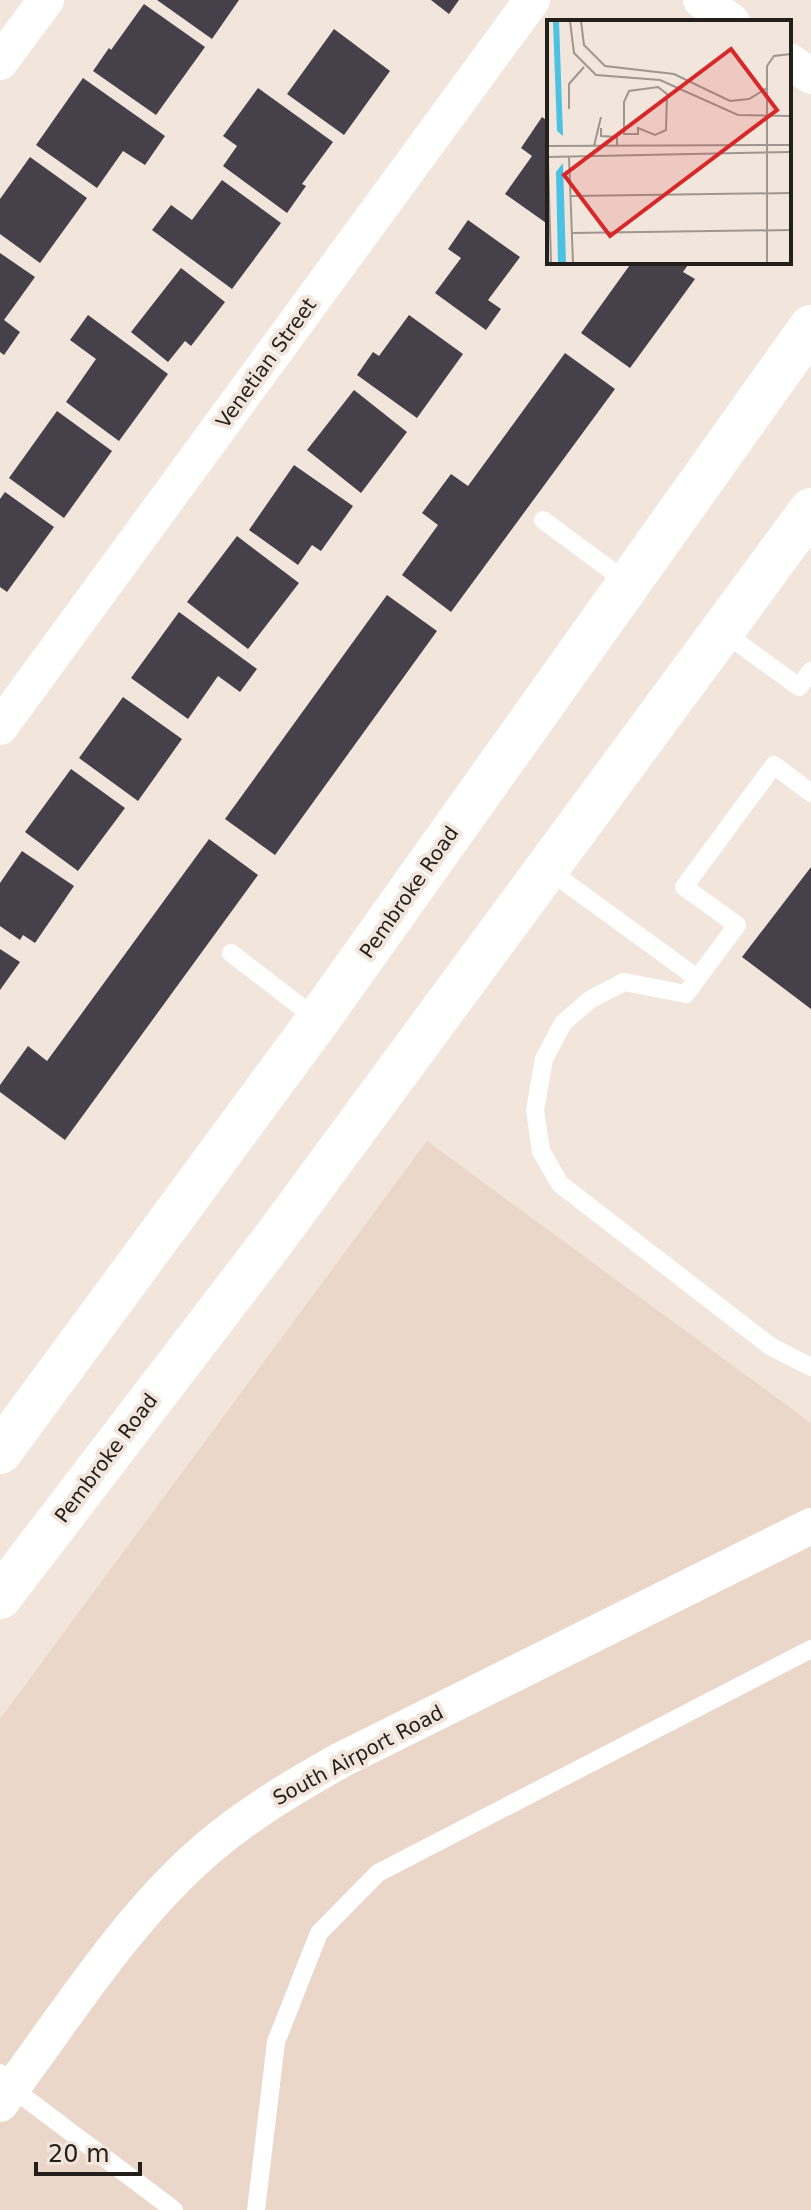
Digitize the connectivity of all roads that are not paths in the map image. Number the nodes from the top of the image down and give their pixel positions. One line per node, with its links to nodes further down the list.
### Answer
1 (46, 0): 5 (street)
2 (532, 0): 14 (street, Venetian Street)
3 (701, 0): 4 (street)
4 (729, 20)
5 (0, 62)
6 (791, 62): 7 (street)
7 (811, 76)
8 (811, 327): 11 (main road, Pembroke Road)
9 (811, 510): 12 (main road, Pembroke Road)
10 (543, 520): 11 (lane)
11 (628, 583): 19 (main road, Pembroke Road)
12 (722, 631): 13 (lane); 16 (main road, Pembroke Road)
13 (811, 671)
14 (0, 727)
15 (811, 793): 18 (lane)
16 (546, 869): 18 (lane); 23 (main road, Pembroke Road)
17 (231, 953): 19 (lane)
18 (697, 978): 20 (lane)
19 (318, 1020): 21 (main road, Pembroke Road)
20 (811, 1367)
21 (4, 1439)
22 (811, 1526): 25 (street, South Airport Road)
23 (0, 1597)
24 (811, 1649): 27 (lane)
25 (3, 2087): 26 (lane)
26 (174, 2210)
27 (256, 2210)

